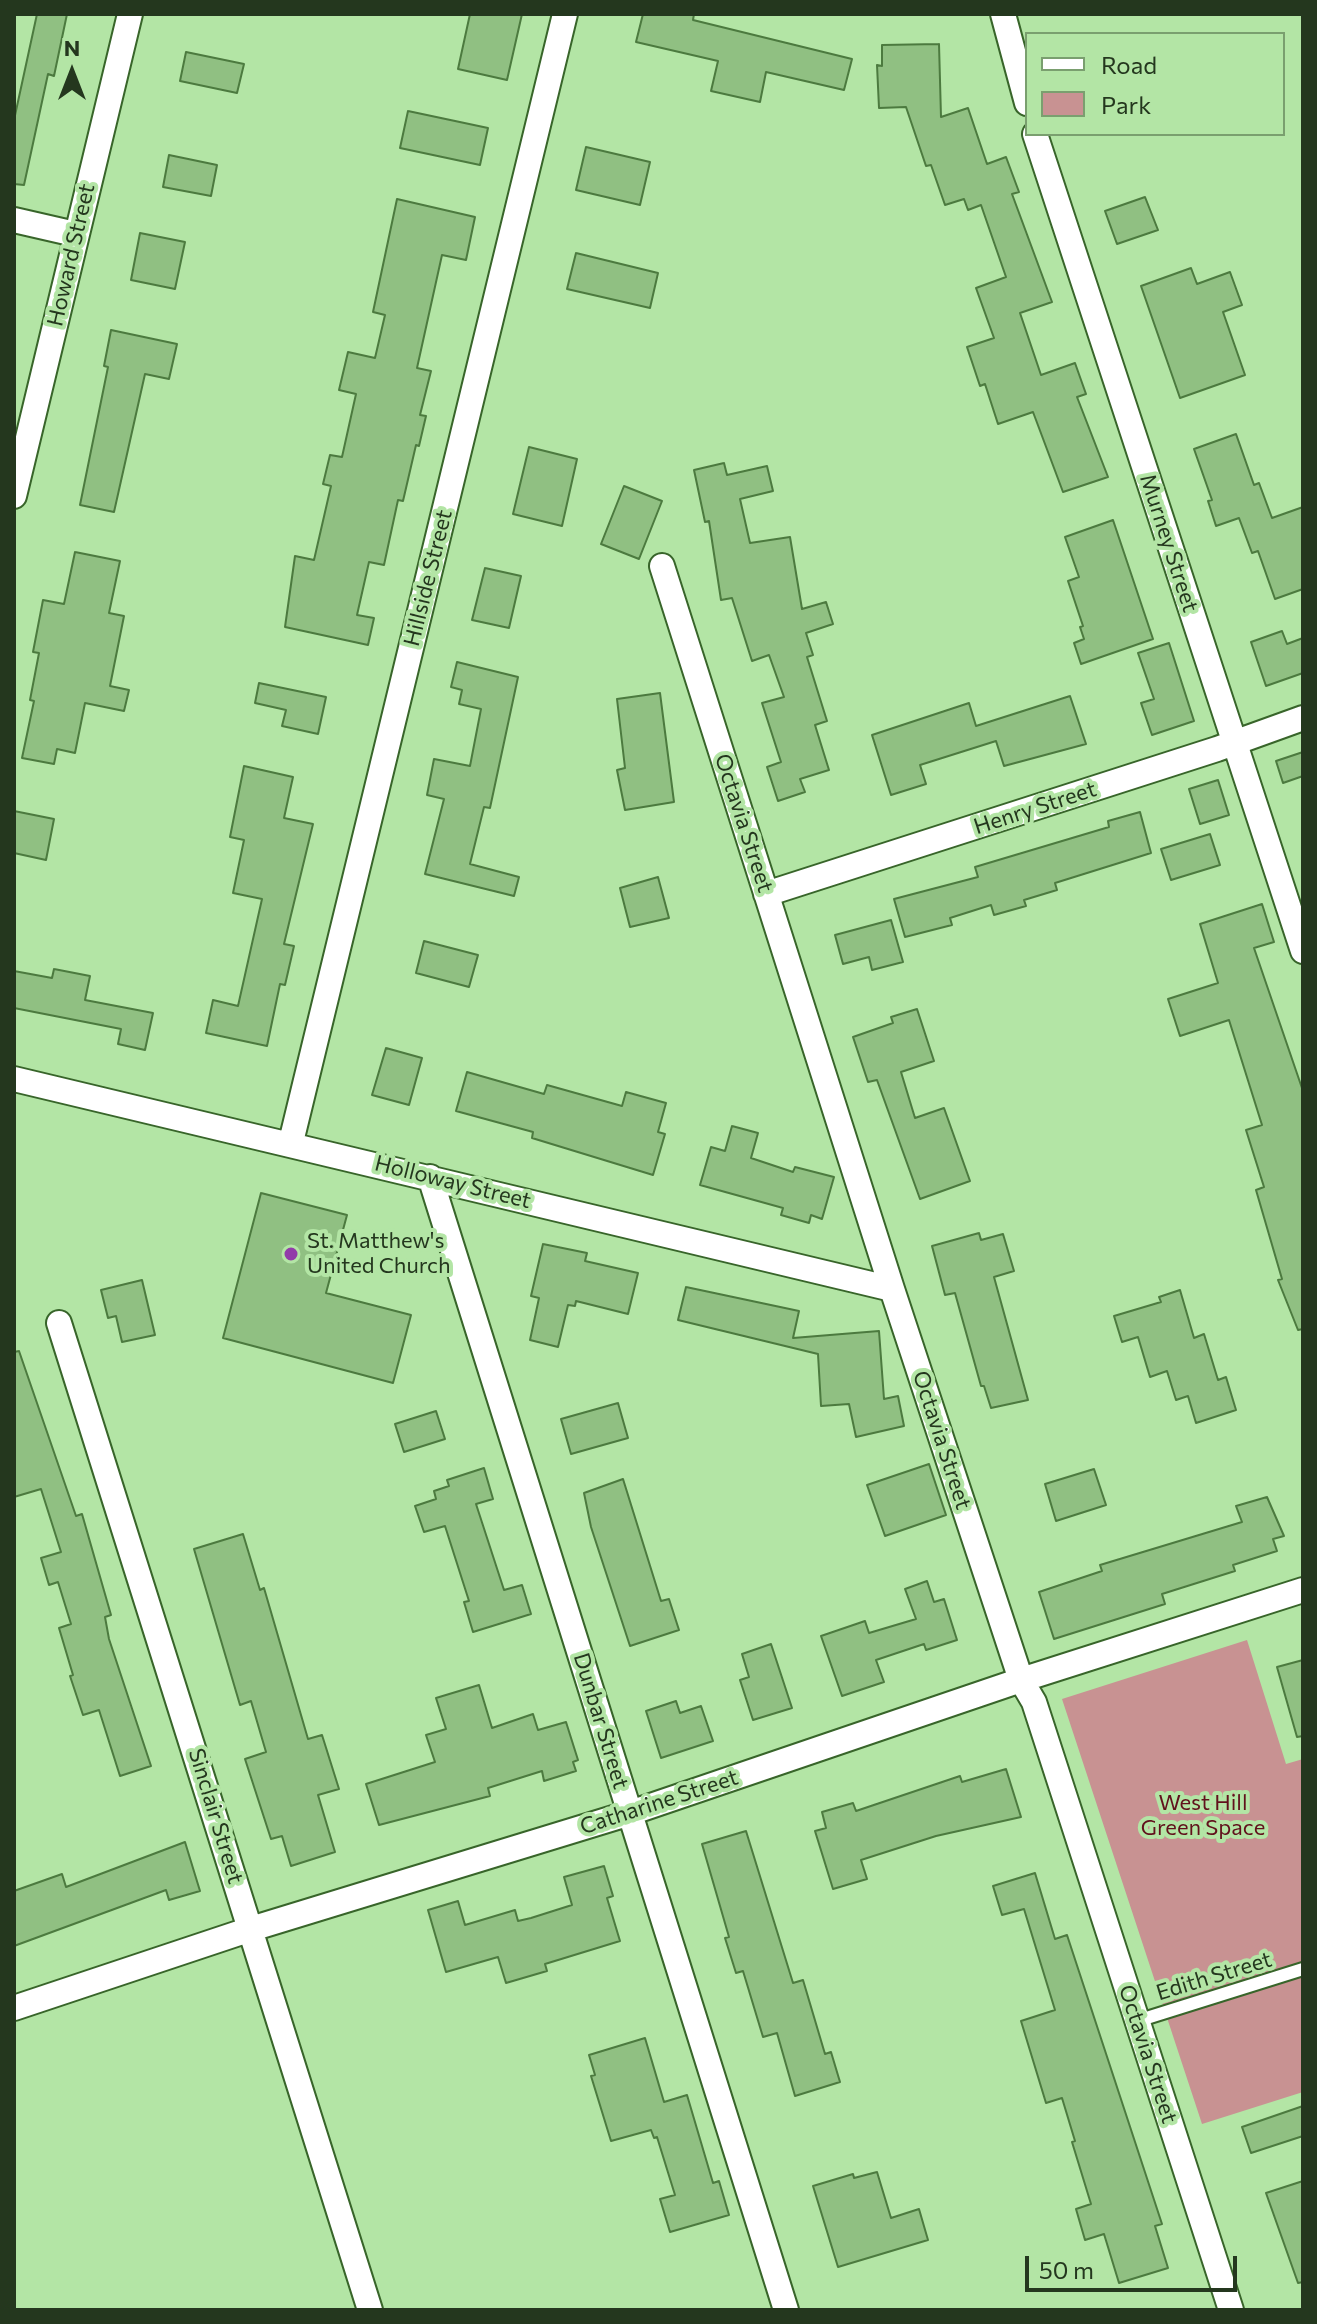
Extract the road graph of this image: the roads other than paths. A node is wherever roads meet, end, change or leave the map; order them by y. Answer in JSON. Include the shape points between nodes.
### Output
{"nodes":[{"id":1,"x":130,"y":14,"type":"edge"},
{"id":2,"x":565,"y":14,"type":"edge"},
{"id":3,"x":1003,"y":14,"type":"edge"},
{"id":4,"x":1025,"y":96,"type":"edge"},
{"id":5,"x":1036,"y":136,"type":"edge"},
{"id":6,"x":14,"y":220,"type":"edge"},
{"id":7,"x":75,"y":234,"type":"junction"},
{"id":8,"x":14,"y":496,"type":"edge"},
{"id":9,"x":662,"y":566,"type":"dead end"},
{"id":10,"x":1303,"y":718,"type":"edge"},
{"id":11,"x":1234,"y":744,"type":"junction"},
{"id":12,"x":766,"y":894,"type":"junction"},
{"id":13,"x":1303,"y":951,"type":"edge"},
{"id":14,"x":14,"y":1079,"type":"edge"},
{"id":15,"x":291,"y":1142,"type":"junction"},
{"id":16,"x":430,"y":1177,"type":"junction"},
{"id":17,"x":892,"y":1289,"type":"junction"},
{"id":18,"x":59,"y":1323,"type":"dead end"},
{"id":19,"x":1303,"y":1590,"type":"edge"},
{"id":20,"x":1021,"y":1680,"type":"junction"},
{"id":21,"x":630,"y":1813,"type":"junction"},
{"id":22,"x":251,"y":1929,"type":"junction"},
{"id":23,"x":1303,"y":1969,"type":"edge"},
{"id":24,"x":14,"y":2008,"type":"edge"},
{"id":25,"x":1137,"y":2021,"type":"junction"},
{"id":26,"x":370,"y":2310,"type":"edge"},
{"id":27,"x":786,"y":2310,"type":"edge"},
{"id":28,"x":1231,"y":2310,"type":"edge"}],
"edges":[{"from":1,"to":7,"type":"street","name":"Howard Street"},
{"from":2,"to":15,"type":"street","name":"Hillside Street"},
{"from":3,"to":4,"type":"street"},
{"from":5,"to":11,"type":"street","name":"Murney Street"},
{"from":6,"to":7,"type":"street"},
{"from":7,"to":8,"type":"street","name":"Howard Street"},
{"from":9,"to":12,"type":"street","name":"Octavia Street"},
{"from":10,"to":11,"type":"street","name":"Henry Street"},
{"from":11,"to":12,"type":"street","name":"Henry Street"},
{"from":11,"to":13,"type":"street","name":"Murney Street"},
{"from":12,"to":17,"type":"street","name":"Octavia Street"},
{"from":14,"to":15,"type":"street","name":"Holloway Street"},
{"from":15,"to":16,"type":"street","name":"Holloway Street"},
{"from":16,"to":17,"type":"street","name":"Holloway Street"},
{"from":16,"to":21,"type":"street","name":"Dunbar Street"},
{"from":17,"to":20,"type":"street","name":"Octavia Street"},
{"from":18,"to":22,"type":"street","name":"Sinclair Street"},
{"from":19,"to":20,"type":"street","name":"Catharine Street"},
{"from":20,"to":21,"type":"street","name":"Catharine Street"},
{"from":20,"to":25,"type":"street","name":"Octavia Street","via":[[1034,1702]]},
{"from":21,"to":22,"type":"street","name":"Catharine Street"},
{"from":21,"to":27,"type":"street","name":"Dunbar Street"},
{"from":22,"to":24,"type":"street","name":"Catharine Street"},
{"from":22,"to":26,"type":"street","name":"Sinclair Street"},
{"from":23,"to":25,"type":"lane","name":"Edith Street"},
{"from":25,"to":28,"type":"street","name":"Octavia Street"}]}
